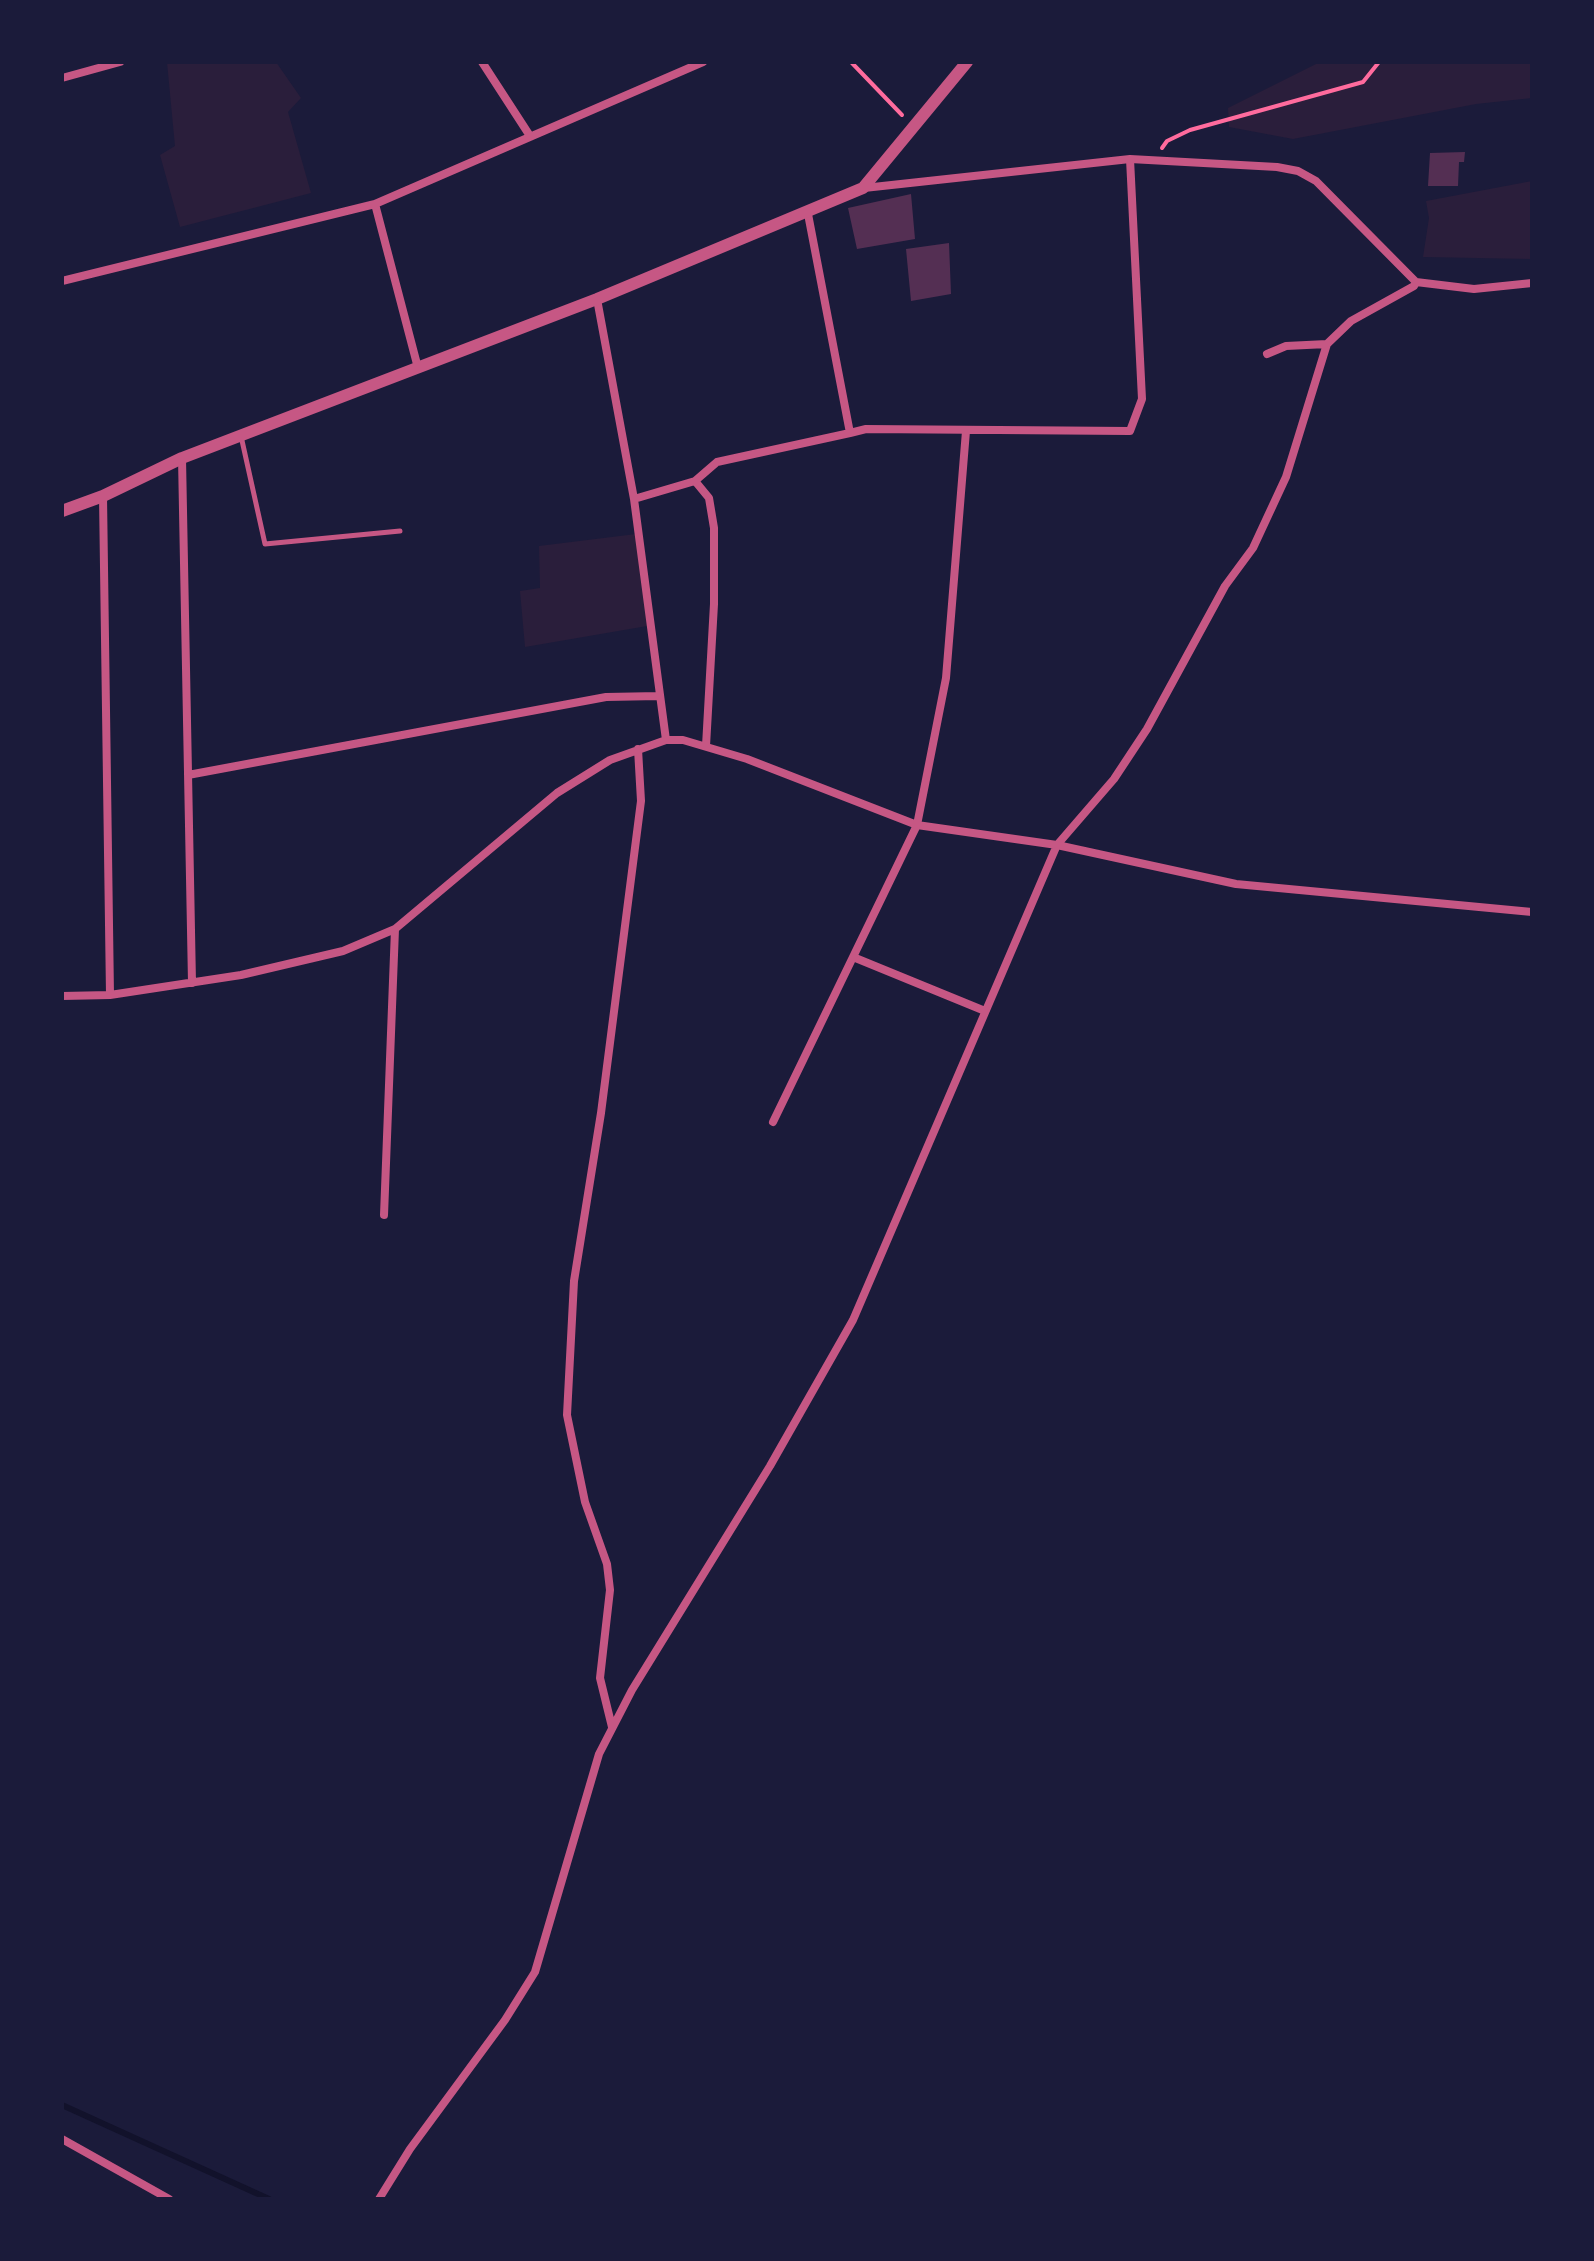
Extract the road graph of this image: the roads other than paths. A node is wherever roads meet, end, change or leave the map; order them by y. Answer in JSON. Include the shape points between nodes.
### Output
{"nodes":[{"id":1,"x":120,"y":62,"type":"edge"},
{"id":2,"x":482,"y":62,"type":"edge"},
{"id":3,"x":703,"y":62,"type":"edge"},
{"id":4,"x":967,"y":62,"type":"edge"},
{"id":5,"x":62,"y":78,"type":"edge"},
{"id":6,"x":530,"y":136,"type":"junction"},
{"id":7,"x":1130,"y":159,"type":"junction"},
{"id":8,"x":863,"y":188,"type":"junction"},
{"id":9,"x":375,"y":204,"type":"junction"},
{"id":10,"x":808,"y":214,"type":"junction"},
{"id":11,"x":62,"y":281,"type":"edge"},
{"id":12,"x":1416,"y":282,"type":"junction"},
{"id":13,"x":1532,"y":283,"type":"edge"},
{"id":14,"x":597,"y":299,"type":"junction"},
{"id":15,"x":1327,"y":344,"type":"junction"},
{"id":16,"x":1267,"y":354,"type":"dead end"},
{"id":17,"x":418,"y":368,"type":"junction"},
{"id":18,"x":966,"y":431,"type":"junction"},
{"id":19,"x":850,"y":433,"type":"junction"},
{"id":20,"x":241,"y":436,"type":"junction"},
{"id":21,"x":182,"y":458,"type":"junction"},
{"id":22,"x":695,"y":481,"type":"junction"},
{"id":23,"x":103,"y":496,"type":"junction"},
{"id":24,"x":634,"y":499,"type":"junction"},
{"id":25,"x":62,"y":511,"type":"edge"},
{"id":26,"x":400,"y":531,"type":"dead end"},
{"id":27,"x":659,"y":696,"type":"junction"},
{"id":28,"x":666,"y":740,"type":"junction"},
{"id":29,"x":706,"y":746,"type":"junction"},
{"id":30,"x":638,"y":749,"type":"junction"},
{"id":31,"x":188,"y":775,"type":"junction"},
{"id":32,"x":917,"y":825,"type":"junction"},
{"id":33,"x":1057,"y":845,"type":"junction"},
{"id":34,"x":1532,"y":912,"type":"edge"},
{"id":35,"x":395,"y":929,"type":"junction"},
{"id":36,"x":853,"y":957,"type":"junction"},
{"id":37,"x":192,"y":983,"type":"junction"},
{"id":38,"x":110,"y":995,"type":"junction"},
{"id":39,"x":62,"y":996,"type":"edge"},
{"id":40,"x":985,"y":1011,"type":"junction"},
{"id":41,"x":773,"y":1122,"type":"dead end"},
{"id":42,"x":384,"y":1215,"type":"dead end"},
{"id":43,"x":612,"y":1728,"type":"junction"},
{"id":44,"x":62,"y":2139,"type":"edge"},
{"id":45,"x":169,"y":2199,"type":"edge"},
{"id":46,"x":379,"y":2199,"type":"edge"}],
"edges":[{"from":1,"to":5,"type":"street"},
{"from":2,"to":6,"type":"street"},
{"from":3,"to":6,"type":"street"},
{"from":4,"to":8,"type":"street"},
{"from":6,"to":9,"type":"street"},
{"from":7,"to":8,"type":"street"},
{"from":7,"to":12,"type":"street","via":[[1298,171],[1334,197]]},
{"from":7,"to":18,"type":"street","via":[[1142,399],[1130,431]]},
{"from":8,"to":10,"type":"street"},
{"from":9,"to":11,"type":"street"},
{"from":9,"to":17,"type":"street"},
{"from":10,"to":14,"type":"street"},
{"from":10,"to":19,"type":"street"},
{"from":12,"to":13,"type":"street","via":[[1474,289]]},
{"from":12,"to":15,"type":"street","via":[[1351,321]]},
{"from":14,"to":17,"type":"street"},
{"from":14,"to":24,"type":"street"},
{"from":15,"to":16,"type":"street","via":[[1286,346]]},
{"from":15,"to":33,"type":"street","via":[[1286,477],[1253,548],[1225,586],[1147,729],[1114,779]]},
{"from":17,"to":20,"type":"street"},
{"from":18,"to":19,"type":"street"},
{"from":18,"to":32,"type":"street","via":[[946,678]]},
{"from":19,"to":22,"type":"street","via":[[717,462]]},
{"from":20,"to":21,"type":"street"},
{"from":20,"to":26,"type":"lane","via":[[265,544]]},
{"from":21,"to":23,"type":"street"},
{"from":21,"to":31,"type":"street"},
{"from":22,"to":24,"type":"street"},
{"from":22,"to":29,"type":"street","via":[[709,498],[714,528]]},
{"from":23,"to":25,"type":"street"},
{"from":23,"to":38,"type":"street"},
{"from":24,"to":27,"type":"street"},
{"from":27,"to":28,"type":"street"},
{"from":27,"to":31,"type":"street","via":[[606,697]]},
{"from":28,"to":29,"type":"street"},
{"from":28,"to":30,"type":"street"},
{"from":29,"to":32,"type":"street"},
{"from":30,"to":35,"type":"street","via":[[557,793]]},
{"from":30,"to":43,"type":"street","via":[[641,801],[574,1281],[567,1415],[585,1502],[607,1564],[610,1590],[600,1678]]},
{"from":31,"to":37,"type":"street"},
{"from":32,"to":33,"type":"street"},
{"from":32,"to":36,"type":"street"},
{"from":33,"to":34,"type":"street","via":[[1236,884]]},
{"from":33,"to":40,"type":"street"},
{"from":35,"to":37,"type":"street","via":[[343,951]]},
{"from":35,"to":42,"type":"street"},
{"from":36,"to":40,"type":"street"},
{"from":36,"to":41,"type":"street"},
{"from":37,"to":38,"type":"street"},
{"from":38,"to":39,"type":"street"},
{"from":40,"to":43,"type":"street","via":[[853,1320]]},
{"from":43,"to":46,"type":"street","via":[[599,1754],[535,1972]]},
{"from":44,"to":45,"type":"street"}]}
